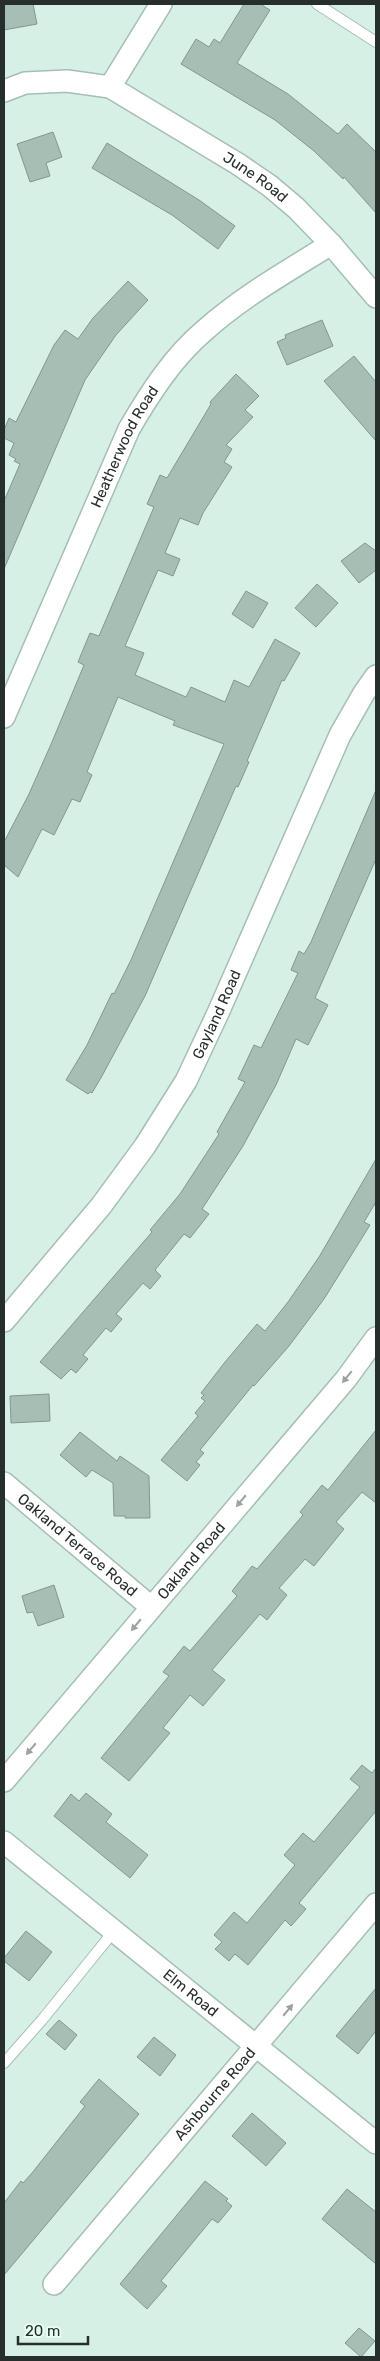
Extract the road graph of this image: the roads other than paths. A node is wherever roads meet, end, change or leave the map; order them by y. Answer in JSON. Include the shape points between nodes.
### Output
{"nodes":[{"id":1,"x":161,"y":4,"type":"edge"},
{"id":2,"x":317,"y":4,"type":"edge"},
{"id":3,"x":330,"y":7,"type":"edge"},
{"id":4,"x":376,"y":42,"type":"edge"},
{"id":5,"x":110,"y":87,"type":"junction"},
{"id":6,"x":4,"y":91,"type":"edge"},
{"id":7,"x":331,"y":244,"type":"junction"},
{"id":8,"x":376,"y":297,"type":"edge"},
{"id":9,"x":376,"y":676,"type":"edge"},
{"id":10,"x":4,"y":717,"type":"edge"},
{"id":11,"x":4,"y":1321,"type":"edge"},
{"id":12,"x":376,"y":1338,"type":"edge"},
{"id":13,"x":4,"y":1483,"type":"edge"},
{"id":14,"x":151,"y":1607,"type":"junction"},
{"id":15,"x":4,"y":1781,"type":"edge"},
{"id":16,"x":4,"y":1842,"type":"edge"},
{"id":17,"x":376,"y":1904,"type":"edge"},
{"id":18,"x":114,"y":1932,"type":"junction"},
{"id":19,"x":256,"y":2047,"type":"junction"},
{"id":20,"x":4,"y":2063,"type":"edge"},
{"id":21,"x":376,"y":2143,"type":"edge"},
{"id":22,"x":54,"y":2284,"type":"dead end"}],
"edges":[{"from":1,"to":5,"type":"street"},
{"from":2,"to":3,"type":"lane"},
{"from":3,"to":4,"type":"lane"},
{"from":5,"to":6,"type":"street","via":[[67,81],[25,83]]},
{"from":5,"to":7,"type":"street","name":"June Road","via":[[270,186]]},
{"from":7,"to":8,"type":"street","name":"June Road"},
{"from":7,"to":10,"type":"street","name":"Heatherwood Road","via":[[245,298],[204,330],[153,388],[129,429]]},
{"from":9,"to":11,"type":"street","name":"Gayland Road","via":[[340,735],[186,1081],[145,1146],[101,1206]]},
{"from":12,"to":14,"type":"street","name":"Oakland Road","one_way":true,"via":[[346,1378]]},
{"from":13,"to":14,"type":"street","name":"Oakland Terrace Road"},
{"from":14,"to":15,"type":"street","name":"Oakland Road","one_way":true},
{"from":16,"to":18,"type":"street","name":"Elm Road"},
{"from":19,"to":17,"type":"street","name":"Ashbourne Road","one_way":true},
{"from":18,"to":19,"type":"street","name":"Elm Road"},
{"from":18,"to":20,"type":"lane"},
{"from":19,"to":21,"type":"street","name":"Elm Road"},
{"from":19,"to":22,"type":"street","name":"Ashbourne Road"}]}
